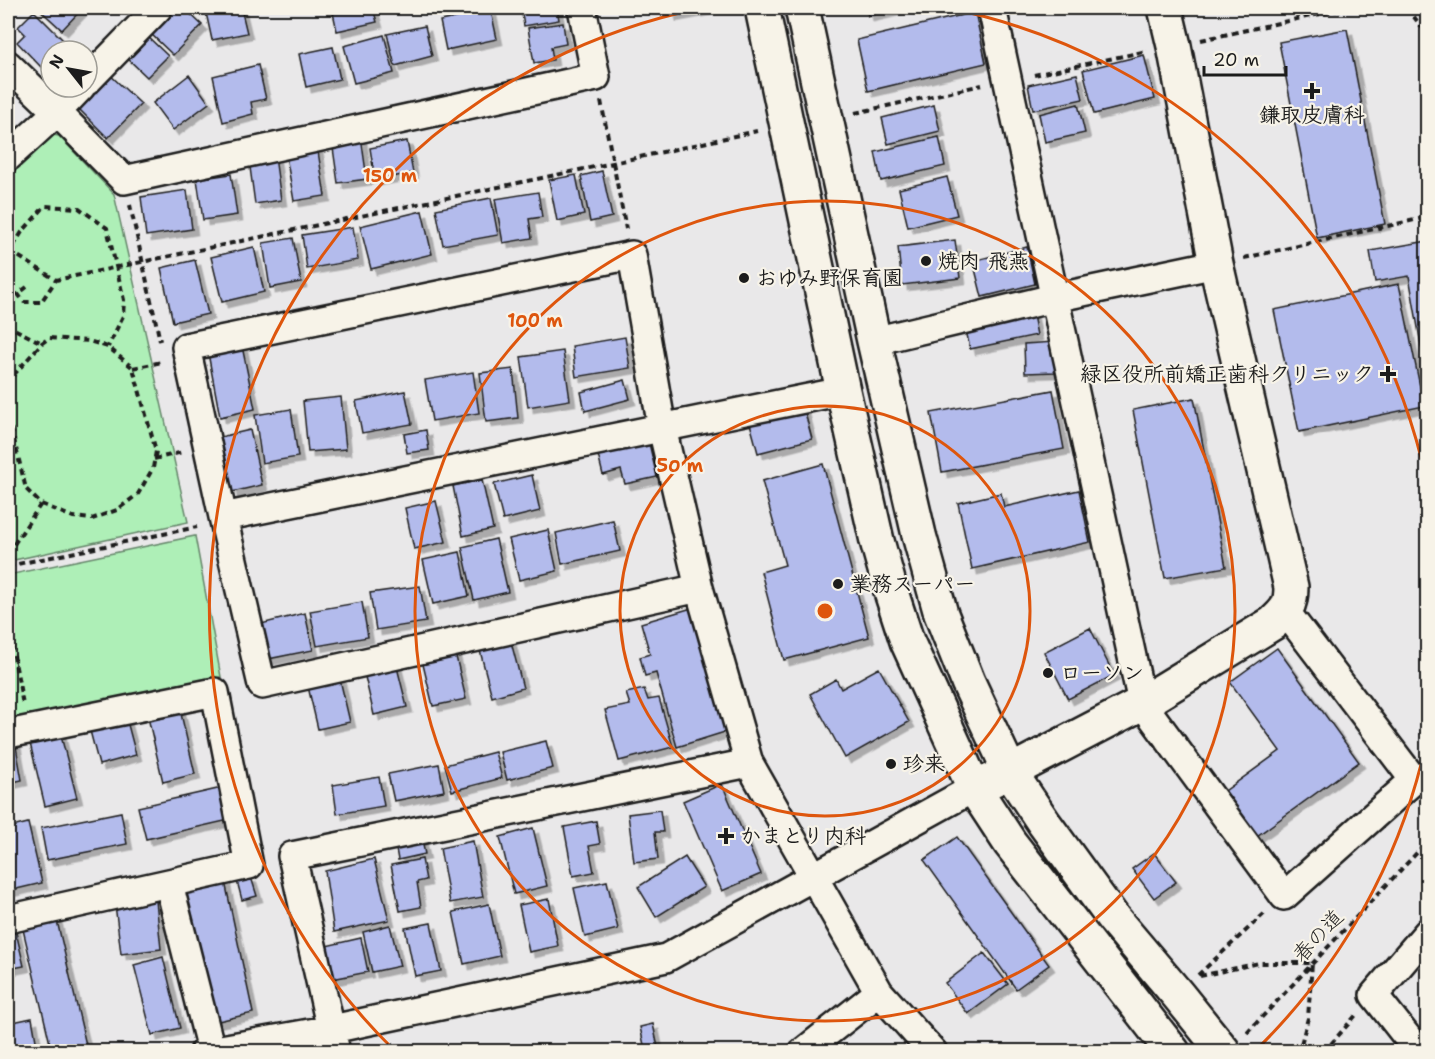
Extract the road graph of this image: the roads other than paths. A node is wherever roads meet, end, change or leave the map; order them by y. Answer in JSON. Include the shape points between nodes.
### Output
{"nodes":[{"id":1,"x":158,"y":8,"type":"edge"},
{"id":2,"x":582,"y":8,"type":"edge"},
{"id":3,"x":762,"y":8,"type":"edge"},
{"id":4,"x":802,"y":8,"type":"edge"},
{"id":5,"x":992,"y":8,"type":"edge"},
{"id":6,"x":1165,"y":8,"type":"edge"},
{"id":7,"x":8,"y":65,"type":"edge"},
{"id":8,"x":99,"y":69,"type":"edge"},
{"id":9,"x":69,"y":99,"type":"edge"},
{"id":10,"x":57,"y":112,"type":"junction"},
{"id":11,"x":8,"y":157,"type":"edge"},
{"id":12,"x":1216,"y":264,"type":"junction"},
{"id":13,"x":1054,"y":298,"type":"junction"},
{"id":14,"x":874,"y":341,"type":"junction"},
{"id":15,"x":843,"y":391,"type":"junction"},
{"id":16,"x":662,"y":428,"type":"junction"},
{"id":17,"x":212,"y":521,"type":"junction"},
{"id":18,"x":699,"y":588,"type":"junction"},
{"id":19,"x":1286,"y":612,"type":"junction"},
{"id":20,"x":1142,"y":703,"type":"junction"},
{"id":21,"x":17,"y":732,"type":"edge"},
{"id":22,"x":749,"y":763,"type":"junction"},
{"id":23,"x":1010,"y":772,"type":"junction"},
{"id":24,"x":974,"y":788,"type":"junction"},
{"id":25,"x":813,"y":876,"type":"junction"},
{"id":26,"x":169,"y":884,"type":"junction"},
{"id":27,"x":8,"y":919,"type":"edge"},
{"id":28,"x":1428,"y":932,"type":"edge"},
{"id":29,"x":879,"y":992,"type":"junction"},
{"id":30,"x":334,"y":1040,"type":"edge"},
{"id":31,"x":1235,"y":1043,"type":"edge"},
{"id":32,"x":207,"y":1051,"type":"edge"},
{"id":33,"x":803,"y":1052,"type":"edge"},
{"id":34,"x":933,"y":1052,"type":"edge"},
{"id":35,"x":1173,"y":1052,"type":"edge"},
{"id":36,"x":1419,"y":1052,"type":"edge"}],
"edges":[{"from":1,"to":8,"type":"street"},
{"from":2,"to":10,"type":"street","via":[[596,77],[124,180]]},
{"from":3,"to":15,"type":"street"},
{"from":4,"to":14,"type":"street"},
{"from":5,"to":13,"type":"street"},
{"from":6,"to":12,"type":"street"},
{"from":7,"to":10,"type":"street"},
{"from":9,"to":10,"type":"street"},
{"from":10,"to":11,"type":"street"},
{"from":12,"to":13,"type":"street"},
{"from":12,"to":19,"type":"street","via":[[1291,587]]},
{"from":13,"to":14,"type":"street"},
{"from":13,"to":20,"type":"street"},
{"from":14,"to":23,"type":"street","via":[[941,614]]},
{"from":15,"to":16,"type":"street"},
{"from":15,"to":24,"type":"street","via":[[877,541],[906,641]]},
{"from":16,"to":17,"type":"street"},
{"from":16,"to":17,"type":"street","via":[[632,255],[186,347]]},
{"from":16,"to":18,"type":"street"},
{"from":17,"to":18,"type":"street","via":[[262,685]]},
{"from":18,"to":22,"type":"street"},
{"from":19,"to":20,"type":"street"},
{"from":19,"to":20,"type":"street","via":[[1414,780],[1284,896]]},
{"from":20,"to":23,"type":"street"},
{"from":21,"to":26,"type":"street","via":[[215,692],[249,865]]},
{"from":22,"to":25,"type":"street"},
{"from":22,"to":30,"type":"street","via":[[292,856]]},
{"from":23,"to":24,"type":"street"},
{"from":23,"to":31,"type":"street","via":[[1113,918],[1178,994]]},
{"from":24,"to":25,"type":"street"},
{"from":24,"to":35,"type":"street","via":[[1010,843]]},
{"from":25,"to":29,"type":"street"},
{"from":25,"to":30,"type":"street","via":[[666,958]]},
{"from":26,"to":27,"type":"street"},
{"from":26,"to":32,"type":"street"},
{"from":28,"to":36,"type":"street","via":[[1374,995]]},
{"from":29,"to":33,"type":"street"},
{"from":29,"to":34,"type":"street"},
{"from":30,"to":32,"type":"street"}]}
